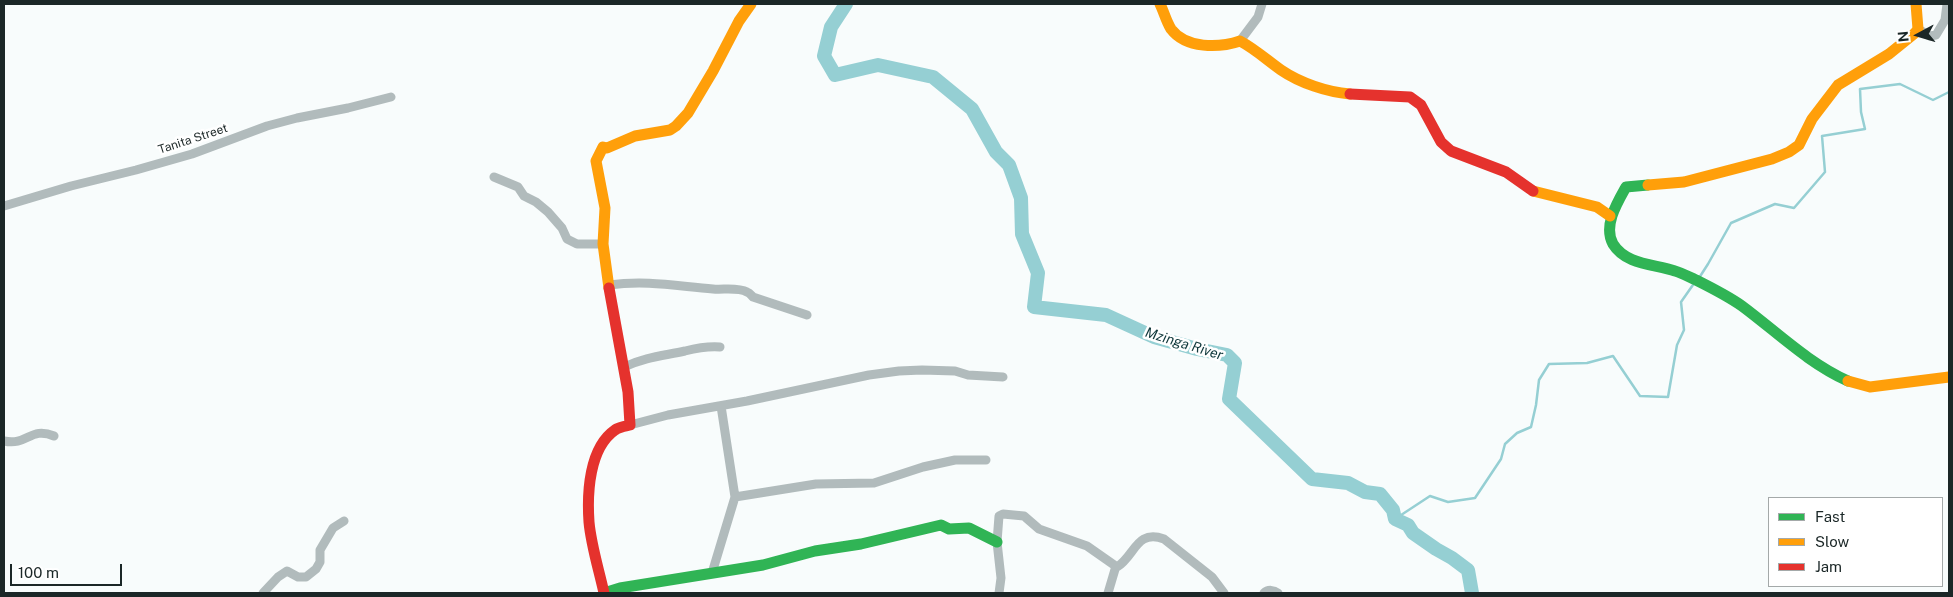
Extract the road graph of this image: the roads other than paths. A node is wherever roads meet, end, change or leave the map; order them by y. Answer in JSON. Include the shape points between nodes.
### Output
{"nodes":[{"id":1,"x":751,"y":4,"type":"edge"},
{"id":2,"x":1160,"y":4,"type":"edge"},
{"id":3,"x":1262,"y":4,"type":"edge"},
{"id":4,"x":1916,"y":4,"type":"edge"},
{"id":5,"x":1947,"y":4,"type":"edge"},
{"id":6,"x":1918,"y":29,"type":"junction"},
{"id":7,"x":1240,"y":41,"type":"junction"},
{"id":8,"x":390,"y":97,"type":"dead end"},
{"id":9,"x":494,"y":177,"type":"dead end"},
{"id":10,"x":4,"y":206,"type":"edge"},
{"id":11,"x":1610,"y":216,"type":"junction"},
{"id":12,"x":603,"y":244,"type":"junction"},
{"id":13,"x":609,"y":285,"type":"junction"},
{"id":14,"x":807,"y":315,"type":"dead end"},
{"id":15,"x":720,"y":347,"type":"dead end"},
{"id":16,"x":624,"y":367,"type":"junction"},
{"id":17,"x":1004,"y":377,"type":"dead end"},
{"id":18,"x":1949,"y":377,"type":"edge"},
{"id":19,"x":721,"y":406,"type":"junction"},
{"id":20,"x":630,"y":425,"type":"junction"},
{"id":21,"x":54,"y":436,"type":"dead end"},
{"id":22,"x":4,"y":441,"type":"edge"},
{"id":23,"x":986,"y":460,"type":"dead end"},
{"id":24,"x":735,"y":497,"type":"junction"},
{"id":25,"x":344,"y":520,"type":"dead end"},
{"id":26,"x":997,"y":542,"type":"junction"},
{"id":27,"x":1116,"y":566,"type":"junction"},
{"id":28,"x":712,"y":572,"type":"junction"},
{"id":29,"x":263,"y":593,"type":"edge"},
{"id":30,"x":604,"y":593,"type":"edge"},
{"id":31,"x":999,"y":593,"type":"edge"},
{"id":32,"x":1108,"y":593,"type":"edge"},
{"id":33,"x":1224,"y":593,"type":"edge"},
{"id":34,"x":1264,"y":593,"type":"edge"},
{"id":35,"x":1278,"y":593,"type":"edge"}],
"edges":[{"from":1,"to":12,"type":"street","via":[[738,21],[692,106],[676,126],[603,147],[597,157],[605,208]]},
{"from":2,"to":7,"type":"street","via":[[1172,30],[1179,36],[1209,48]]},
{"from":3,"to":7,"type":"street","via":[[1258,17]]},
{"from":4,"to":6,"type":"street"},
{"from":5,"to":6,"type":"street","via":[[1944,20],[1936,35],[1930,36]]},
{"from":6,"to":11,"type":"street","via":[[1889,54],[1838,85],[1812,119],[1799,145],[1789,152],[1684,182],[1626,187]]},
{"from":7,"to":11,"type":"street","via":[[1257,50],[1283,72],[1323,90],[1410,96],[1421,105],[1441,142],[1451,151],[1506,172],[1532,191],[1596,207]]},
{"from":8,"to":10,"type":"street","name":"Tanita Street","via":[[267,126],[192,154]]},
{"from":9,"to":12,"type":"street","via":[[518,188],[548,212],[567,239],[577,244]]},
{"from":11,"to":18,"type":"street","via":[[1616,249],[1639,262],[1660,265],[1728,297],[1814,362],[1844,378],[1872,387]]},
{"from":12,"to":13,"type":"street"},
{"from":13,"to":14,"type":"street","via":[[657,282],[739,290]]},
{"from":13,"to":16,"type":"street"},
{"from":15,"to":16,"type":"street","via":[[702,346],[642,359]]},
{"from":16,"to":20,"type":"street"},
{"from":17,"to":19,"type":"street","via":[[899,371]]},
{"from":19,"to":20,"type":"street"},
{"from":19,"to":24,"type":"street"},
{"from":20,"to":30,"type":"street","via":[[616,429],[601,446],[593,466],[589,523]]},
{"from":21,"to":22,"type":"street","via":[[37,432],[21,441]]},
{"from":23,"to":24,"type":"street","via":[[955,460],[874,483],[816,484]]},
{"from":24,"to":28,"type":"street"},
{"from":25,"to":29,"type":"street","via":[[333,528],[320,550],[316,569],[306,578],[287,571]]},
{"from":26,"to":27,"type":"street","via":[[1000,515],[1021,514],[1039,529],[1087,546]]},
{"from":26,"to":28,"type":"street","via":[[969,528],[941,526]]},
{"from":26,"to":31,"type":"street","via":[[1001,578]]},
{"from":27,"to":32,"type":"street"},
{"from":27,"to":33,"type":"street","via":[[1119,567],[1146,537],[1156,536],[1212,577]]},
{"from":28,"to":30,"type":"street"},
{"from":34,"to":35,"type":"street"}]}
